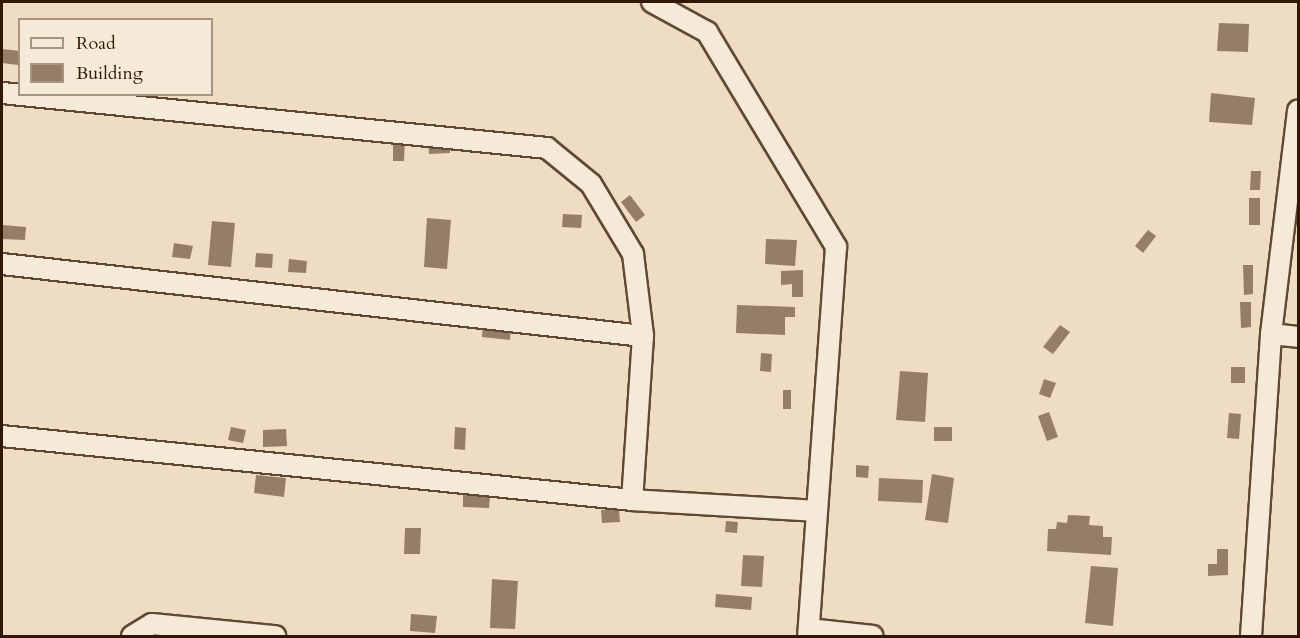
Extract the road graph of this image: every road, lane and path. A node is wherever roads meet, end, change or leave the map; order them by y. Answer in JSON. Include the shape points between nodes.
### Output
{"nodes":[{"id":1,"x":652,"y":2,"type":"edge"},
{"id":2,"x":2,"y":93,"type":"edge"},
{"id":3,"x":18,"y":95,"type":"edge"},
{"id":4,"x":32,"y":96,"type":"edge"},
{"id":5,"x":1299,"y":111,"type":"edge"},
{"id":6,"x":2,"y":264,"type":"edge"},
{"id":7,"x":1271,"y":334,"type":"junction"},
{"id":8,"x":643,"y":336,"type":"junction"},
{"id":9,"x":1299,"y":337,"type":"edge"},
{"id":10,"x":2,"y":436,"type":"edge"},
{"id":11,"x":632,"y":500,"type":"junction"},
{"id":12,"x":817,"y":511,"type":"junction"},
{"id":13,"x":808,"y":633,"type":"edge"},
{"id":14,"x":132,"y":636,"type":"edge"},
{"id":15,"x":275,"y":636,"type":"edge"},
{"id":16,"x":873,"y":636,"type":"edge"},
{"id":17,"x":1251,"y":636,"type":"edge"}],
"edges":[{"from":1,"to":12,"type":"street","via":[[707,32],[836,247]]},
{"from":2,"to":3,"type":"street"},
{"from":4,"to":8,"type":"street","via":[[547,148],[591,184],[633,254]]},
{"from":5,"to":7,"type":"street"},
{"from":6,"to":8,"type":"street"},
{"from":7,"to":9,"type":"street"},
{"from":7,"to":17,"type":"street"},
{"from":8,"to":11,"type":"street"},
{"from":10,"to":11,"type":"street"},
{"from":11,"to":12,"type":"street"},
{"from":12,"to":13,"type":"street"},
{"from":13,"to":16,"type":"street"},
{"from":14,"to":15,"type":"street","via":[[152,624]]}]}
